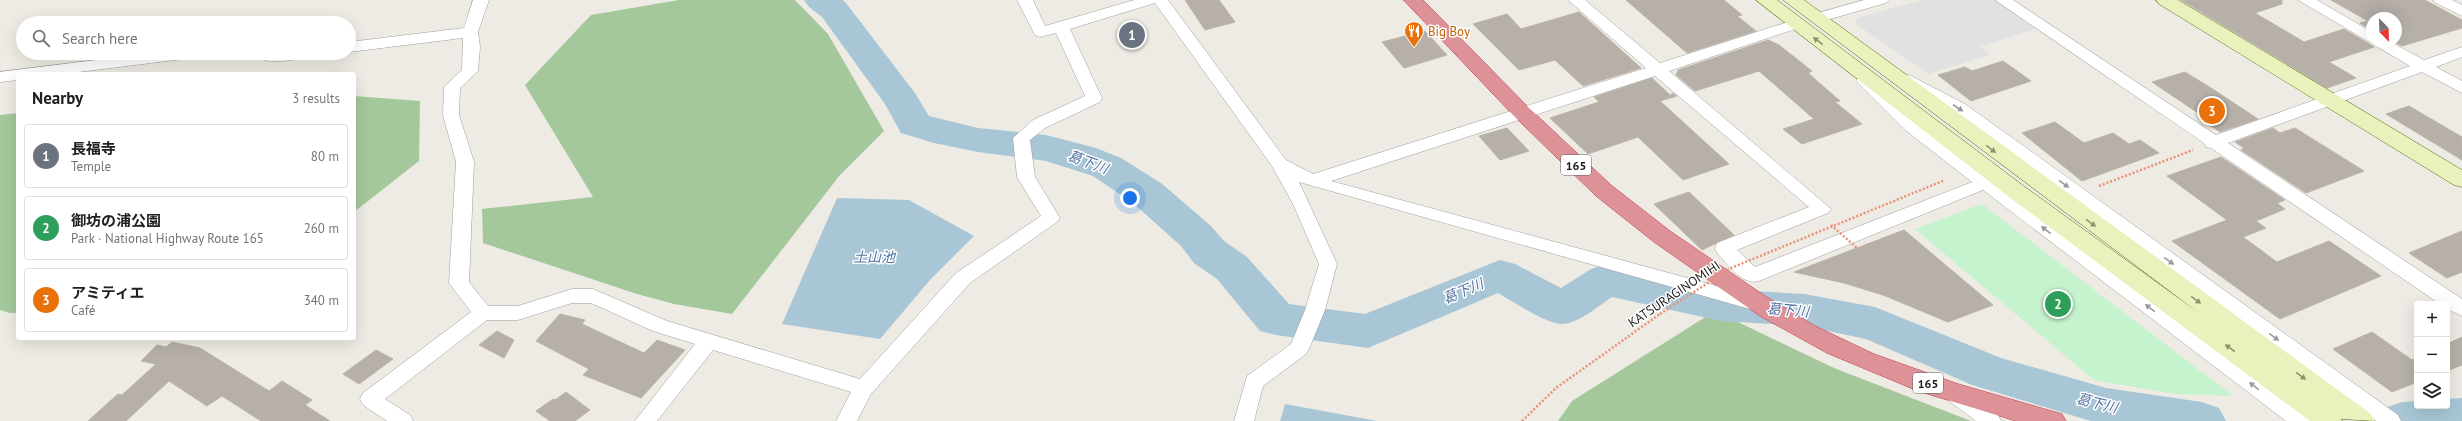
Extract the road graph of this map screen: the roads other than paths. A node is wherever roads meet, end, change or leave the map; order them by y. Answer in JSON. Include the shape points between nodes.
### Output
{"nodes":[{"id":1,"x":481,"y":0,"type":"edge"},
{"id":2,"x":1025,"y":0,"type":"edge"},
{"id":3,"x":1150,"y":0,"type":"edge"},
{"id":4,"x":1160,"y":0,"type":"edge"},
{"id":5,"x":1413,"y":0,"type":"edge"},
{"id":6,"x":1576,"y":0,"type":"edge"},
{"id":7,"x":1765,"y":0,"type":"edge"},
{"id":8,"x":1792,"y":0,"type":"edge"},
{"id":9,"x":1881,"y":0,"type":"edge"},
{"id":10,"x":2003,"y":0,"type":"edge"},
{"id":11,"x":2165,"y":0,"type":"edge"},
{"id":12,"x":2306,"y":0,"type":"edge"},
{"id":13,"x":2441,"y":0,"type":"edge"},
{"id":14,"x":2462,"y":11,"type":"edge"},
{"id":15,"x":1816,"y":18,"type":"junction"},
{"id":16,"x":1796,"y":24,"type":"junction"},
{"id":17,"x":1061,"y":27,"type":"junction"},
{"id":18,"x":470,"y":32,"type":"junction"},
{"id":19,"x":2366,"y":35,"type":"edge"},
{"id":20,"x":356,"y":46,"type":"edge"},
{"id":21,"x":2390,"y":48,"type":"edge"},
{"id":22,"x":2462,"y":52,"type":"edge"},
{"id":23,"x":1863,"y":54,"type":"junction"},
{"id":24,"x":1842,"y":59,"type":"junction"},
{"id":25,"x":135,"y":60,"type":"edge"},
{"id":26,"x":2422,"y":66,"type":"junction"},
{"id":27,"x":1657,"y":69,"type":"junction"},
{"id":28,"x":40,"y":72,"type":"edge"},
{"id":29,"x":16,"y":75,"type":"edge"},
{"id":30,"x":0,"y":77,"type":"edge"},
{"id":31,"x":2462,"y":88,"type":"edge"},
{"id":32,"x":2329,"y":100,"type":"junction"},
{"id":33,"x":1523,"y":114,"type":"junction"},
{"id":34,"x":2212,"y":142,"type":"junction"},
{"id":35,"x":1280,"y":164,"type":"junction"},
{"id":36,"x":2462,"y":180,"type":"edge"},
{"id":37,"x":1311,"y":181,"type":"junction"},
{"id":38,"x":1985,"y":183,"type":"junction"},
{"id":39,"x":2027,"y":187,"type":"junction"},
{"id":40,"x":1760,"y":304,"type":"junction"},
{"id":41,"x":2462,"y":309,"type":"edge"},
{"id":42,"x":483,"y":313,"type":"junction"},
{"id":43,"x":708,"y":342,"type":"junction"},
{"id":44,"x":864,"y":388,"type":"junction"},
{"id":45,"x":1951,"y":392,"type":"junction"},
{"id":46,"x":2362,"y":410,"type":"edge"},
{"id":47,"x":2293,"y":415,"type":"edge"},
{"id":48,"x":402,"y":421,"type":"edge"},
{"id":49,"x":644,"y":421,"type":"edge"},
{"id":50,"x":846,"y":421,"type":"edge"},
{"id":51,"x":1244,"y":421,"type":"edge"},
{"id":52,"x":1991,"y":421,"type":"edge"},
{"id":53,"x":2053,"y":421,"type":"edge"},
{"id":54,"x":2329,"y":421,"type":"edge"},
{"id":55,"x":2391,"y":421,"type":"edge"}],
"edges":[{"from":1,"to":18,"type":"street"},
{"from":2,"to":17,"type":"street","via":[[1040,32]]},
{"from":3,"to":17,"type":"street"},
{"from":4,"to":35,"type":"street"},
{"from":5,"to":33,"type":"highway","number":"165"},
{"from":6,"to":27,"type":"street"},
{"from":7,"to":16,"type":"street"},
{"from":8,"to":15,"type":"street"},
{"from":9,"to":15,"type":"street"},
{"from":10,"to":34,"type":"street"},
{"from":11,"to":32,"type":"street"},
{"from":12,"to":19,"type":"street"},
{"from":13,"to":14,"type":"street"},
{"from":15,"to":23,"type":"street"},
{"from":24,"to":16,"type":"street","one_way":true},
{"from":16,"to":27,"type":"street"},
{"from":17,"to":44,"type":"street","via":[[1094,98],[1038,124],[1022,138],[1026,177],[1052,218],[963,278]]},
{"from":18,"to":20,"type":"street"},
{"from":18,"to":42,"type":"street","via":[[470,71],[452,87],[451,115],[466,162],[459,283]]},
{"from":21,"to":26,"type":"street"},
{"from":22,"to":26,"type":"street"},
{"from":23,"to":39,"type":"street","one_way":true},
{"from":23,"to":46,"type":"street","one_way":true,"via":[[1958,108],[2078,195]]},
{"from":24,"to":38,"type":"street","via":[[1910,125]]},
{"from":24,"to":39,"type":"street"},
{"from":25,"to":28,"type":"street"},
{"from":26,"to":31,"type":"street"},
{"from":26,"to":32,"type":"street"},
{"from":27,"to":33,"type":"street"},
{"from":27,"to":38,"type":"street","via":[[1822,209],[1724,248],[1752,276]]},
{"from":29,"to":30,"type":"street"},
{"from":32,"to":34,"type":"street"},
{"from":32,"to":36,"type":"street"},
{"from":33,"to":37,"type":"street"},
{"from":33,"to":40,"type":"highway","number":"165","via":[[1621,205],[1657,234]]},
{"from":34,"to":41,"type":"street"},
{"from":35,"to":37,"type":"street"},
{"from":35,"to":51,"type":"street","via":[[1302,204],[1328,264],[1315,310],[1299,349],[1254,382]]},
{"from":37,"to":40,"type":"street"},
{"from":47,"to":38,"type":"street","one_way":true},
{"from":39,"to":46,"type":"street","one_way":true},
{"from":54,"to":39,"type":"street","one_way":true},
{"from":40,"to":45,"type":"highway","number":"165","via":[[1807,332]]},
{"from":42,"to":43,"type":"street","via":[[518,314],[572,296],[593,296],[660,326]]},
{"from":42,"to":48,"type":"street","via":[[370,399]]},
{"from":43,"to":44,"type":"street"},
{"from":43,"to":49,"type":"street"},
{"from":44,"to":50,"type":"street"},
{"from":45,"to":52,"type":"street"},
{"from":45,"to":53,"type":"highway","number":"165"},
{"from":46,"to":55,"type":"street"}]}
